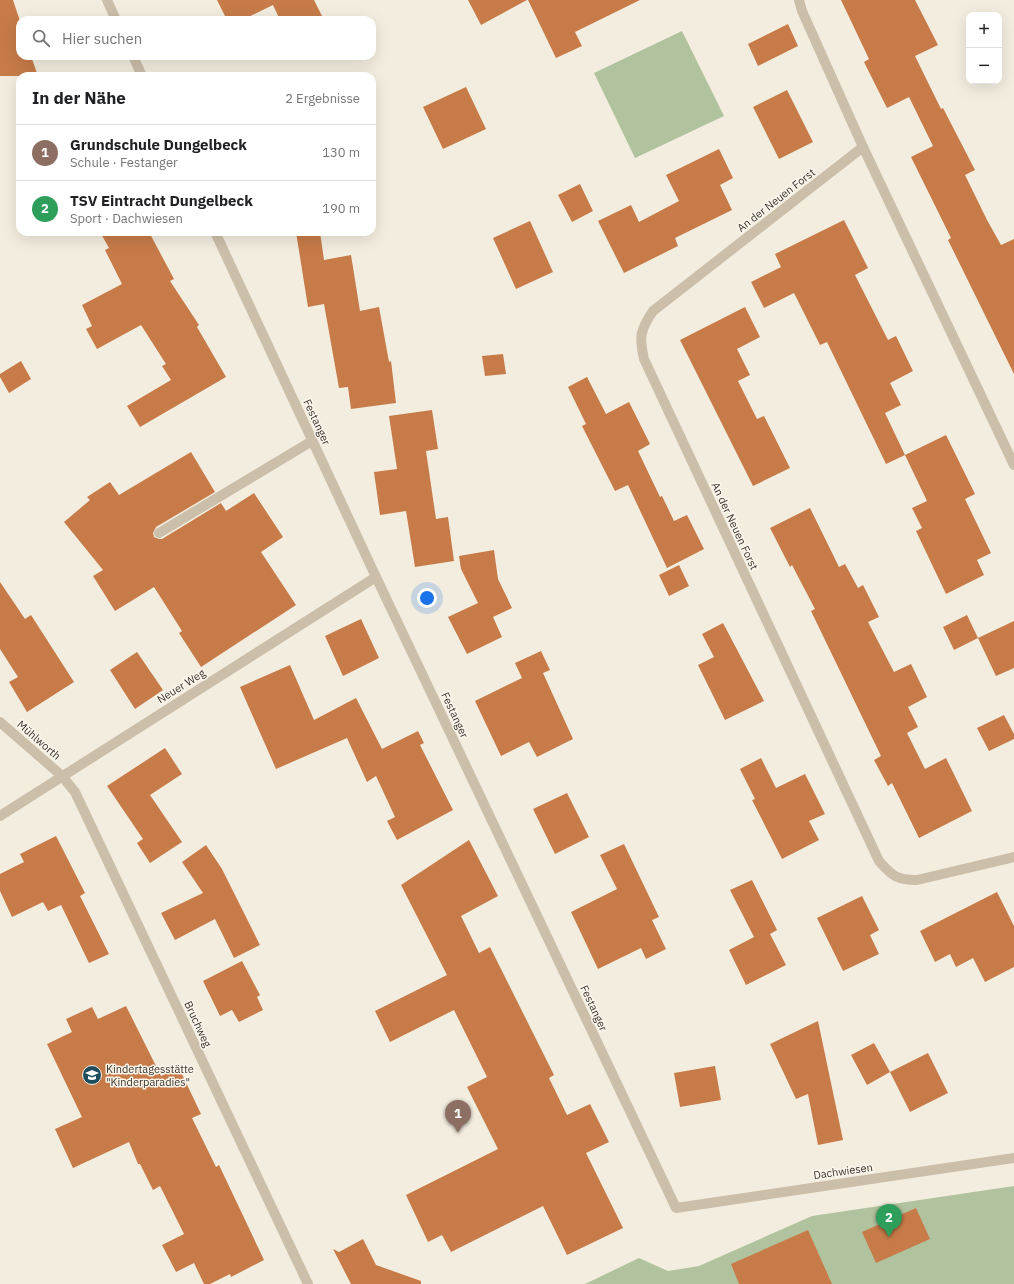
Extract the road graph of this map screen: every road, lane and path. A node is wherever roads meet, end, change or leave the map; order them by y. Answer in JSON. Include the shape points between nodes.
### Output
{"nodes":[{"id":1,"x":107,"y":0,"type":"edge"},
{"id":2,"x":800,"y":0,"type":"edge"},
{"id":3,"x":114,"y":16,"type":"edge"},
{"id":4,"x":135,"y":60,"type":"edge"},
{"id":5,"x":140,"y":72,"type":"edge"},
{"id":6,"x":863,"y":147,"type":"junction"},
{"id":7,"x":217,"y":236,"type":"edge"},
{"id":8,"x":312,"y":441,"type":"junction"},
{"id":9,"x":1014,"y":465,"type":"edge"},
{"id":10,"x":159,"y":533,"type":"dead end"},
{"id":11,"x":376,"y":577,"type":"junction"},
{"id":12,"x":0,"y":722,"type":"edge"},
{"id":13,"x":62,"y":776,"type":"junction"},
{"id":14,"x":0,"y":816,"type":"edge"},
{"id":15,"x":1014,"y":857,"type":"edge"},
{"id":16,"x":1014,"y":1158,"type":"edge"},
{"id":17,"x":676,"y":1208,"type":"joint"},
{"id":18,"x":308,"y":1284,"type":"edge"}],
"edges":[{"from":1,"to":3,"type":"street"},
{"from":2,"to":6,"type":"street","via":[[802,11]]},
{"from":4,"to":5,"type":"street"},
{"from":6,"to":9,"type":"street"},
{"from":6,"to":15,"type":"street","name":"An der Neuen Forst","via":[[653,311],[643,325],[640,342],[647,366],[879,861],[890,874],[903,880],[918,880]]},
{"from":7,"to":8,"type":"street","name":"Festanger"},
{"from":8,"to":10,"type":"street"},
{"from":8,"to":11,"type":"street","name":"Festanger"},
{"from":11,"to":13,"type":"street","name":"Neuer Weg"},
{"from":11,"to":17,"type":"street","name":"Festanger"},
{"from":12,"to":13,"type":"street","name":"Mühlworth"},
{"from":13,"to":14,"type":"street","name":"Neuer Weg"},
{"from":13,"to":18,"type":"street","name":"Bruchweg","via":[[75,792]]},
{"from":16,"to":17,"type":"street","name":"Dachwiesen"}]}
